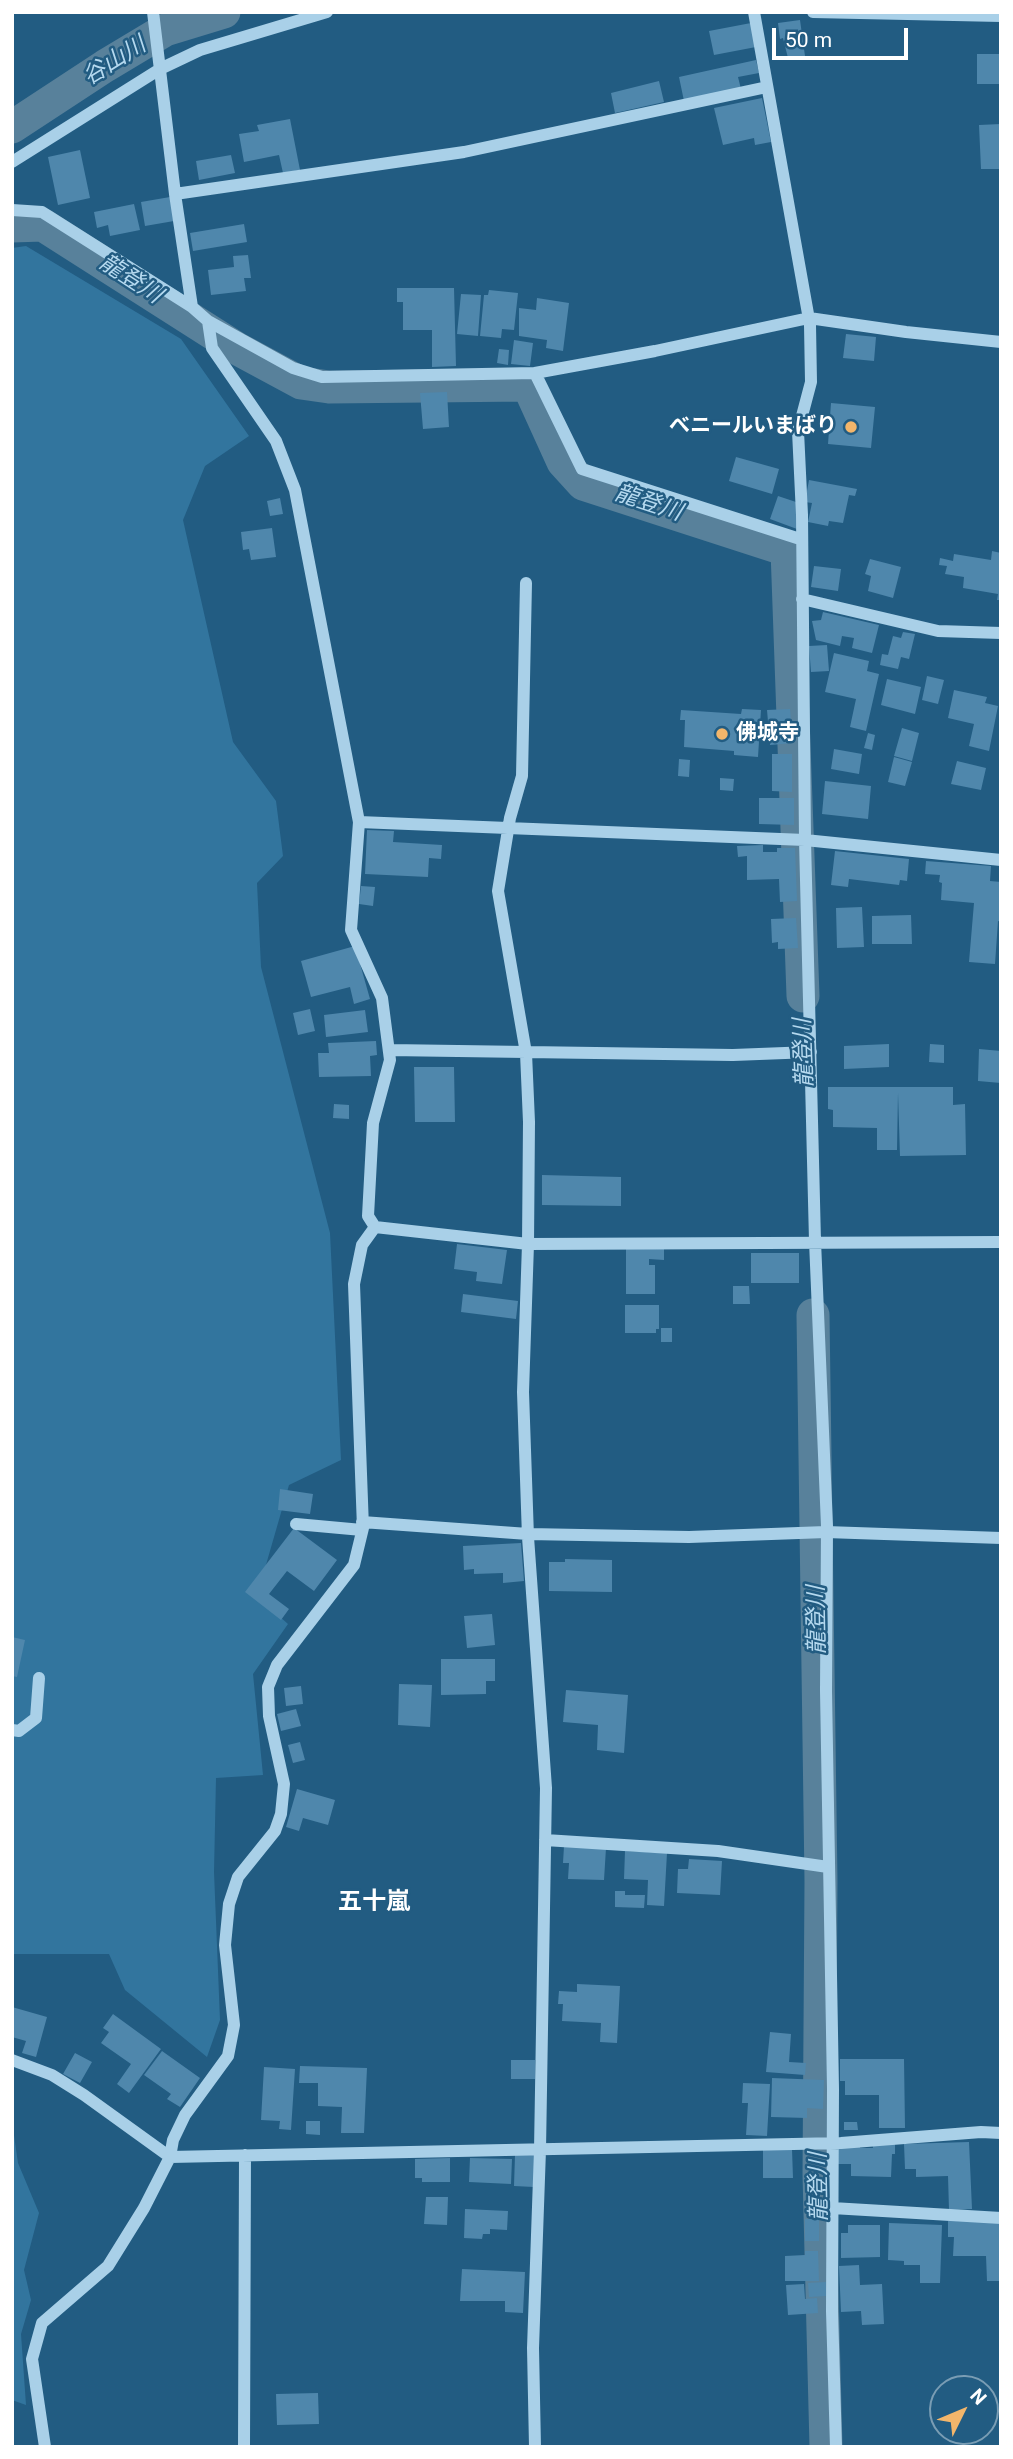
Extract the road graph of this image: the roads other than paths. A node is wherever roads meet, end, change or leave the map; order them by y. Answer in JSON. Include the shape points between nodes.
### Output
{"nodes":[{"id":1,"x":327,"y":12,"type":"edge"},
{"id":2,"x":754,"y":12,"type":"edge"},
{"id":3,"x":813,"y":12,"type":"edge"},
{"id":4,"x":1001,"y":16,"type":"edge"},
{"id":5,"x":154,"y":18,"type":"edge"},
{"id":6,"x":160,"y":69,"type":"junction"},
{"id":7,"x":767,"y":87,"type":"junction"},
{"id":8,"x":12,"y":162,"type":"edge"},
{"id":9,"x":175,"y":194,"type":"junction"},
{"id":10,"x":12,"y":210,"type":"edge"},
{"id":11,"x":192,"y":307,"type":"junction"},
{"id":12,"x":809,"y":318,"type":"junction"},
{"id":13,"x":208,"y":321,"type":"junction"},
{"id":14,"x":1001,"y":342,"type":"edge"},
{"id":15,"x":536,"y":373,"type":"junction"},
{"id":16,"x":800,"y":539,"type":"junction"},
{"id":17,"x":526,"y":583,"type":"dead end"},
{"id":18,"x":802,"y":599,"type":"junction"},
{"id":19,"x":1001,"y":633,"type":"edge"},
{"id":20,"x":359,"y":822,"type":"junction"},
{"id":21,"x":510,"y":828,"type":"junction"},
{"id":22,"x":805,"y":840,"type":"junction"},
{"id":23,"x":1001,"y":860,"type":"edge"},
{"id":24,"x":388,"y":1050,"type":"junction"},
{"id":25,"x":810,"y":1052,"type":"junction"},
{"id":26,"x":526,"y":1053,"type":"junction"},
{"id":27,"x":375,"y":1227,"type":"junction"},
{"id":28,"x":816,"y":1241,"type":"junction"},
{"id":29,"x":1001,"y":1242,"type":"edge"},
{"id":30,"x":528,"y":1244,"type":"junction"},
{"id":31,"x":296,"y":1524,"type":"dead end"},
{"id":32,"x":362,"y":1526,"type":"junction"},
{"id":33,"x":826,"y":1532,"type":"junction"},
{"id":34,"x":528,"y":1534,"type":"junction"},
{"id":35,"x":1001,"y":1538,"type":"edge"},
{"id":36,"x":39,"y":1678,"type":"dead end"},
{"id":37,"x":12,"y":1730,"type":"edge"},
{"id":38,"x":545,"y":1839,"type":"junction"},
{"id":39,"x":828,"y":1867,"type":"junction"},
{"id":40,"x":12,"y":2060,"type":"edge"},
{"id":41,"x":1001,"y":2133,"type":"edge"},
{"id":42,"x":831,"y":2143,"type":"junction"},
{"id":43,"x":540,"y":2150,"type":"junction"},
{"id":44,"x":245,"y":2155,"type":"junction"},
{"id":45,"x":170,"y":2157,"type":"junction"},
{"id":46,"x":832,"y":2208,"type":"junction"},
{"id":47,"x":1001,"y":2218,"type":"edge"},
{"id":48,"x":45,"y":2447,"type":"edge"},
{"id":49,"x":244,"y":2447,"type":"edge"},
{"id":50,"x":535,"y":2447,"type":"edge"},
{"id":51,"x":836,"y":2447,"type":"edge"}],
"edges":[{"from":1,"to":6,"type":"street","via":[[200,50]]},
{"from":2,"to":7,"type":"street"},
{"from":3,"to":4,"type":"street"},
{"from":5,"to":6,"type":"street"},
{"from":6,"to":8,"type":"street"},
{"from":6,"to":9,"type":"street"},
{"from":7,"to":9,"type":"street","via":[[464,152]]},
{"from":7,"to":12,"type":"street"},
{"from":9,"to":11,"type":"street"},
{"from":10,"to":11,"type":"street","via":[[42,212]]},
{"from":11,"to":13,"type":"street"},
{"from":12,"to":14,"type":"street"},
{"from":12,"to":15,"type":"street"},
{"from":12,"to":16,"type":"street","via":[[811,382],[798,431]]},
{"from":13,"to":15,"type":"street","via":[[293,368],[321,377]]},
{"from":13,"to":20,"type":"street","via":[[212,348],[276,441],[295,490]]},
{"from":15,"to":16,"type":"street","via":[[582,469]]},
{"from":16,"to":18,"type":"street"},
{"from":17,"to":21,"type":"street","via":[[522,776]]},
{"from":18,"to":19,"type":"street","via":[[938,631]]},
{"from":18,"to":22,"type":"street"},
{"from":20,"to":21,"type":"street"},
{"from":20,"to":24,"type":"street","via":[[351,930],[382,998]]},
{"from":21,"to":22,"type":"street"},
{"from":21,"to":26,"type":"street","via":[[498,891]]},
{"from":22,"to":23,"type":"street"},
{"from":22,"to":25,"type":"street"},
{"from":24,"to":26,"type":"street"},
{"from":24,"to":27,"type":"street","via":[[390,1060],[373,1123],[368,1216]]},
{"from":25,"to":26,"type":"street"},
{"from":25,"to":28,"type":"street"},
{"from":26,"to":30,"type":"street"},
{"from":27,"to":30,"type":"street"},
{"from":27,"to":32,"type":"street","via":[[362,1245],[354,1284]]},
{"from":28,"to":29,"type":"street"},
{"from":28,"to":30,"type":"street"},
{"from":28,"to":33,"type":"street"},
{"from":30,"to":34,"type":"street","via":[[523,1392]]},
{"from":31,"to":32,"type":"street"},
{"from":32,"to":34,"type":"street"},
{"from":32,"to":45,"type":"street","via":[[354,1565],[277,1665],[268,1687],[269,1716],[285,1784],[281,1814],[275,1831],[238,1877],[229,1904],[225,1945],[234,2025],[228,2056],[185,2115]]},
{"from":33,"to":34,"type":"street","via":[[689,1537]]},
{"from":33,"to":35,"type":"street"},
{"from":33,"to":39,"type":"street"},
{"from":34,"to":38,"type":"street","via":[[546,1787]]},
{"from":36,"to":37,"type":"street","via":[[36,1718],[19,1731]]},
{"from":38,"to":39,"type":"street","via":[[718,1851]]},
{"from":38,"to":43,"type":"street"},
{"from":39,"to":42,"type":"street"},
{"from":40,"to":45,"type":"street","via":[[52,2075]]},
{"from":41,"to":42,"type":"street"},
{"from":42,"to":43,"type":"street"},
{"from":42,"to":46,"type":"street"},
{"from":43,"to":44,"type":"street"},
{"from":43,"to":50,"type":"street","via":[[533,2348]]},
{"from":44,"to":45,"type":"street"},
{"from":44,"to":49,"type":"street"},
{"from":45,"to":48,"type":"street","via":[[108,2266],[42,2323],[32,2359]]},
{"from":46,"to":47,"type":"street"},
{"from":46,"to":51,"type":"street"}]}
